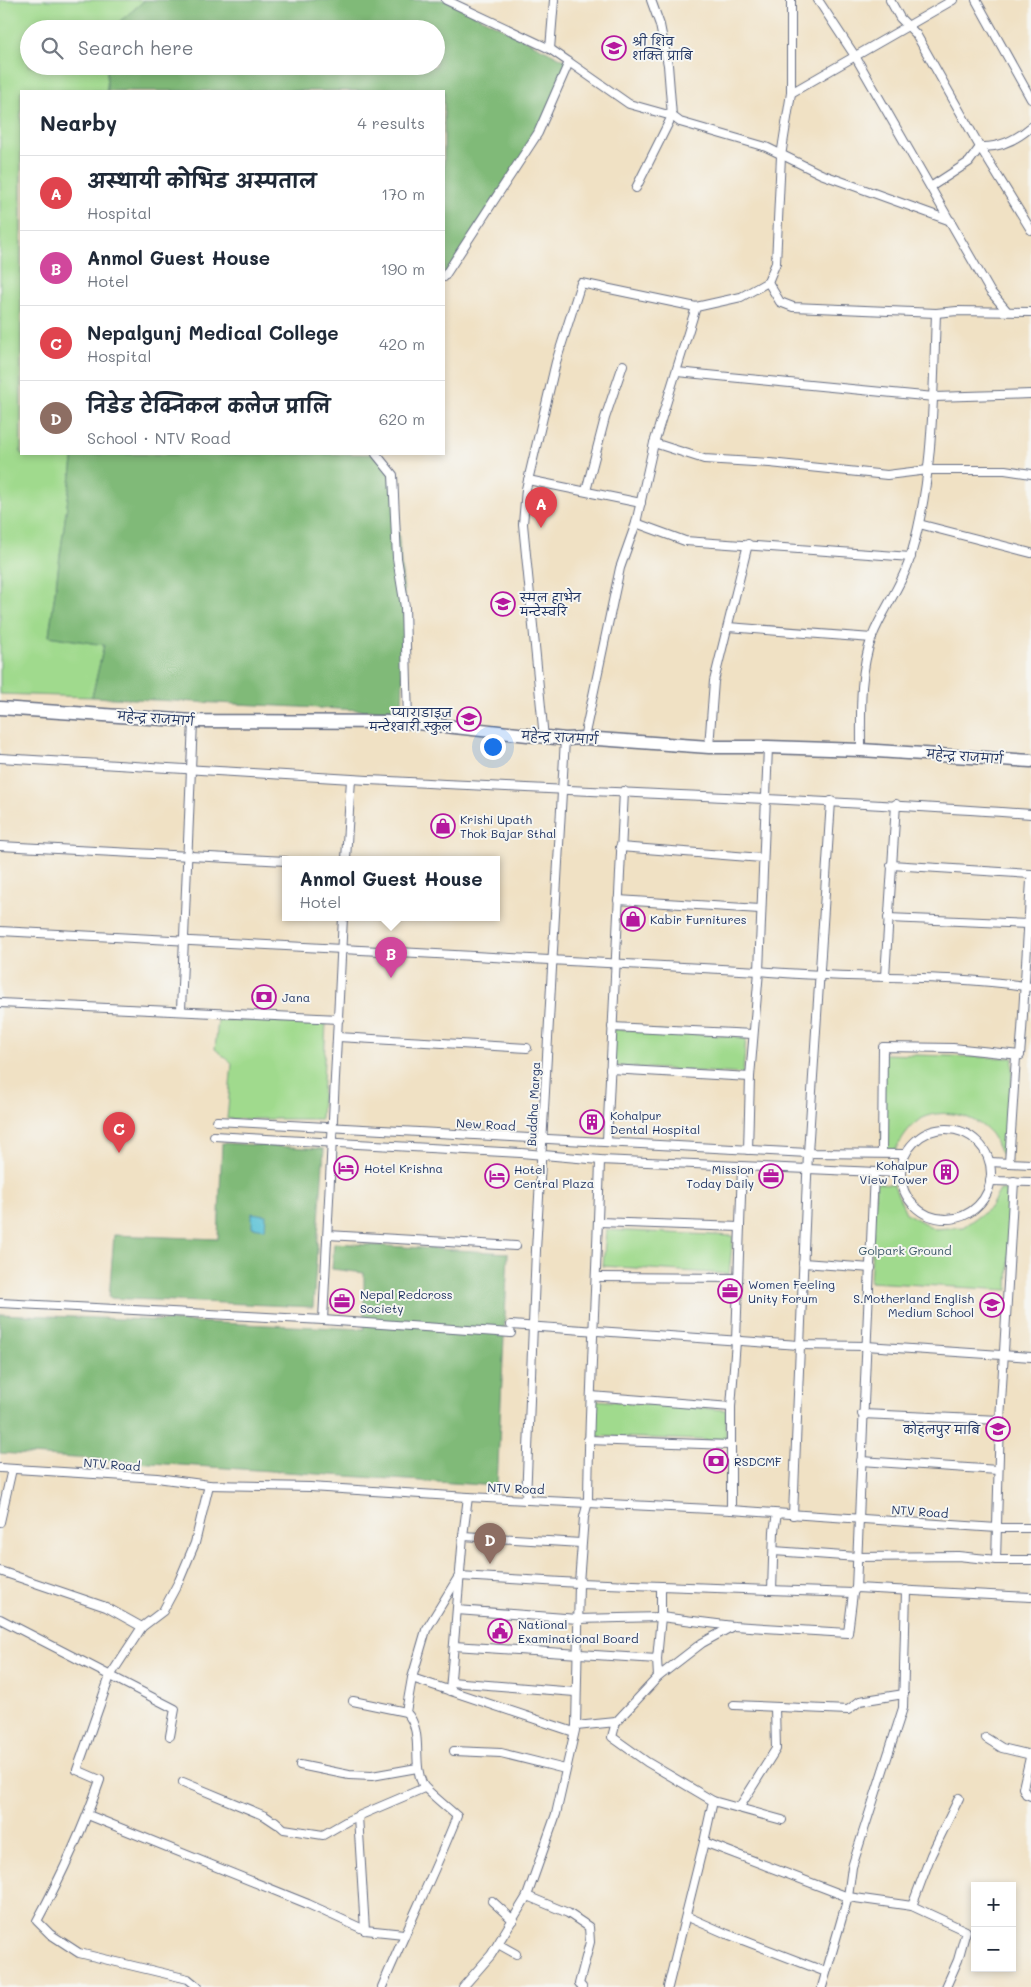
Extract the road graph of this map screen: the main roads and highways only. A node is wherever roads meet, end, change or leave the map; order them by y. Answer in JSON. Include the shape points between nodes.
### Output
{"nodes":[{"id":1,"x":0,"y":708,"type":"edge"},
{"id":2,"x":1031,"y":760,"type":"edge"}],
"edges":[{"from":1,"to":2,"type":"highway","name":"महेन्द्र राजमार्ग","via":[[193,721],[408,722],[544,738]]}]}
